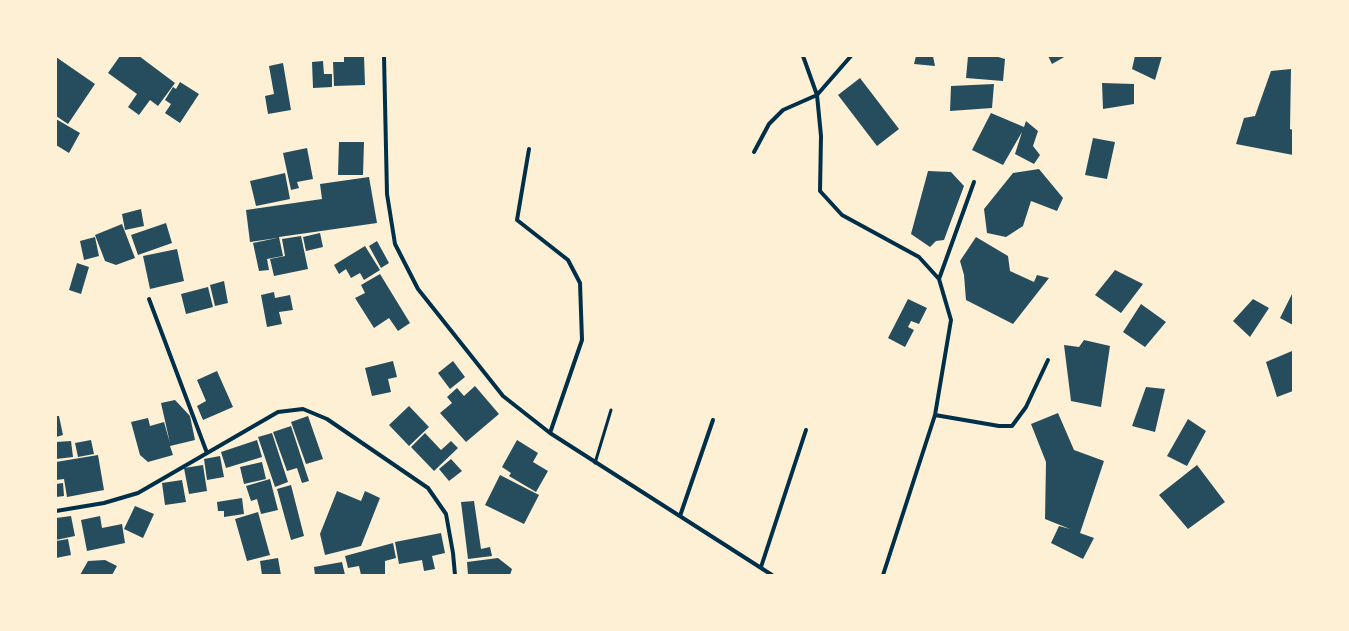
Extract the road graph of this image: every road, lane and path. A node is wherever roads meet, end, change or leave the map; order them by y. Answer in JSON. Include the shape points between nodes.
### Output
{"nodes":[{"id":1,"x":384,"y":56,"type":"edge"},
{"id":2,"x":803,"y":56,"type":"edge"},
{"id":3,"x":851,"y":56,"type":"edge"},
{"id":4,"x":817,"y":95,"type":"junction"},
{"id":5,"x":529,"y":149,"type":"dead end"},
{"id":6,"x":754,"y":152,"type":"dead end"},
{"id":7,"x":974,"y":182,"type":"dead end"},
{"id":8,"x":939,"y":279,"type":"junction"},
{"id":9,"x":149,"y":299,"type":"dead end"},
{"id":10,"x":1048,"y":360,"type":"dead end"},
{"id":11,"x":611,"y":410,"type":"dead end"},
{"id":12,"x":935,"y":414,"type":"junction"},
{"id":13,"x":713,"y":420,"type":"dead end"},
{"id":14,"x":806,"y":430,"type":"dead end"},
{"id":15,"x":550,"y":433,"type":"junction"},
{"id":16,"x":207,"y":453,"type":"junction"},
{"id":17,"x":595,"y":462,"type":"junction"},
{"id":18,"x":56,"y":511,"type":"edge"},
{"id":19,"x":680,"y":516,"type":"junction"},
{"id":20,"x":761,"y":567,"type":"junction"},
{"id":21,"x":455,"y":575,"type":"edge"},
{"id":22,"x":772,"y":575,"type":"edge"},
{"id":23,"x":883,"y":575,"type":"edge"}],
"edges":[{"from":1,"to":15,"type":"street","via":[[387,194],[395,244],[418,289],[503,396]]},
{"from":2,"to":4,"type":"street"},
{"from":3,"to":4,"type":"street"},
{"from":4,"to":6,"type":"street","via":[[783,110],[769,124]]},
{"from":4,"to":8,"type":"street","via":[[821,136],[820,191],[842,215],[919,256]]},
{"from":5,"to":15,"type":"street","via":[[517,220],[568,260],[580,283],[582,340]]},
{"from":7,"to":8,"type":"street"},
{"from":8,"to":12,"type":"street","via":[[951,320]]},
{"from":9,"to":16,"type":"street"},
{"from":10,"to":12,"type":"street","via":[[1026,407],[1012,426],[999,426]]},
{"from":11,"to":17,"type":"lane"},
{"from":12,"to":23,"type":"street"},
{"from":13,"to":19,"type":"street"},
{"from":14,"to":20,"type":"street"},
{"from":15,"to":17,"type":"street"},
{"from":16,"to":18,"type":"street","via":[[138,493],[104,503]]},
{"from":16,"to":21,"type":"street","via":[[278,412],[303,409],[327,419],[428,488],[446,514]]},
{"from":17,"to":19,"type":"street"},
{"from":19,"to":20,"type":"street"},
{"from":20,"to":22,"type":"street"}]}
